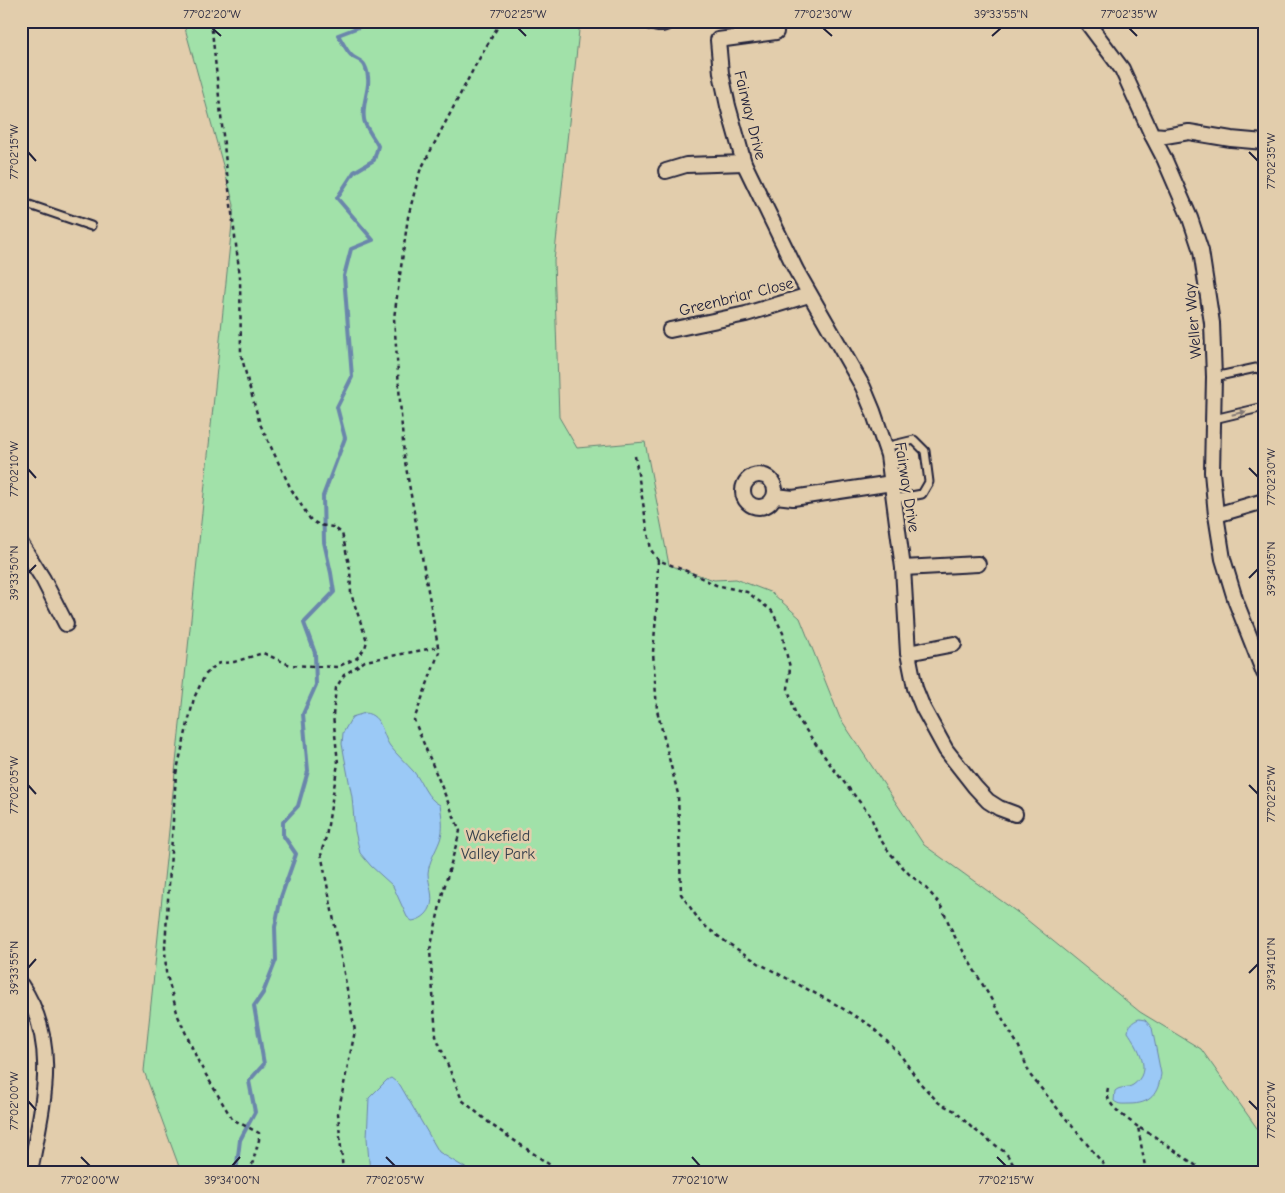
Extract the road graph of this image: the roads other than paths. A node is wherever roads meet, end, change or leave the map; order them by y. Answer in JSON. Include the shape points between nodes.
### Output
{"nodes":[{"id":1,"x":648,"y":21,"type":"edge"},
{"id":2,"x":669,"y":21,"type":"edge"},
{"id":3,"x":1086,"y":21,"type":"edge"},
{"id":4,"x":776,"y":32,"type":"dead end"},
{"id":5,"x":1152,"y":135,"type":"junction"},
{"id":6,"x":1264,"y":142,"type":"edge"},
{"id":7,"x":744,"y":164,"type":"junction"},
{"id":8,"x":666,"y":171,"type":"dead end"},
{"id":9,"x":21,"y":202,"type":"edge"},
{"id":10,"x":91,"y":226,"type":"dead end"},
{"id":11,"x":809,"y":295,"type":"junction"},
{"id":12,"x":670,"y":330,"type":"dead end"},
{"id":13,"x":1264,"y":371,"type":"edge"},
{"id":14,"x":1214,"y":377,"type":"junction"},
{"id":15,"x":1264,"y":407,"type":"edge"},
{"id":16,"x":1214,"y":419,"type":"junction"},
{"id":17,"x":885,"y":447,"type":"junction"},
{"id":18,"x":892,"y":483,"type":"junction"},
{"id":19,"x":776,"y":496,"type":"dead end"},
{"id":20,"x":894,"y":499,"type":"junction"},
{"id":21,"x":1264,"y":501,"type":"edge"},
{"id":22,"x":1216,"y":515,"type":"junction"},
{"id":23,"x":21,"y":544,"type":"edge"},
{"id":24,"x":978,"y":564,"type":"dead end"},
{"id":25,"x":903,"y":568,"type":"junction"},
{"id":26,"x":66,"y":624,"type":"dead end"},
{"id":27,"x":954,"y":644,"type":"dead end"},
{"id":28,"x":908,"y":653,"type":"junction"},
{"id":29,"x":1263,"y":670,"type":"edge"},
{"id":30,"x":1015,"y":814,"type":"dead end"},
{"id":31,"x":21,"y":985,"type":"edge"},
{"id":32,"x":30,"y":1172,"type":"edge"}],
"edges":[{"from":1,"to":2,"type":"street","via":[[656,24]]},
{"from":3,"to":5,"type":"street","name":"Weller Way","via":[[1122,69]]},
{"from":4,"to":7,"type":"street","name":"Fairway Drive","via":[[718,40],[721,73]]},
{"from":5,"to":6,"type":"street","via":[[1189,132]]},
{"from":5,"to":14,"type":"street","name":"Weller Way","via":[[1190,218],[1201,251],[1212,323]]},
{"from":7,"to":8,"type":"street","via":[[686,165]]},
{"from":7,"to":11,"type":"street","name":"Fairway Drive"},
{"from":9,"to":10,"type":"lane"},
{"from":11,"to":12,"type":"street","name":"Greenbriar Close","via":[[746,314]]},
{"from":11,"to":17,"type":"street","name":"Fairway Drive","via":[[862,388]]},
{"from":13,"to":14,"type":"lane","via":[[1256,368]]},
{"from":14,"to":16,"type":"street","name":"Weller Way"},
{"from":16,"to":15,"type":"lane","one_way":true},
{"from":16,"to":22,"type":"street","name":"Weller Way","via":[[1212,472]]},
{"from":17,"to":18,"type":"street","name":"Fairway Drive"},
{"from":17,"to":20,"type":"lane","via":[[914,440],[925,451],[929,482],[922,494]]},
{"from":18,"to":19,"type":"street","via":[[794,498]]},
{"from":18,"to":20,"type":"street","name":"Fairway Drive"},
{"from":20,"to":25,"type":"street","name":"Fairway Drive"},
{"from":21,"to":22,"type":"street"},
{"from":22,"to":29,"type":"street","name":"Weller Way","via":[[1223,559],[1236,602]]},
{"from":23,"to":26,"type":"street"},
{"from":24,"to":25,"type":"street"},
{"from":25,"to":28,"type":"street","name":"Fairway Drive"},
{"from":27,"to":28,"type":"street"},
{"from":28,"to":30,"type":"street","name":"Fairway Drive","via":[[922,708],[946,750],[988,801]]},
{"from":31,"to":32,"type":"street","via":[[39,1020],[46,1064],[46,1082]]}]}
